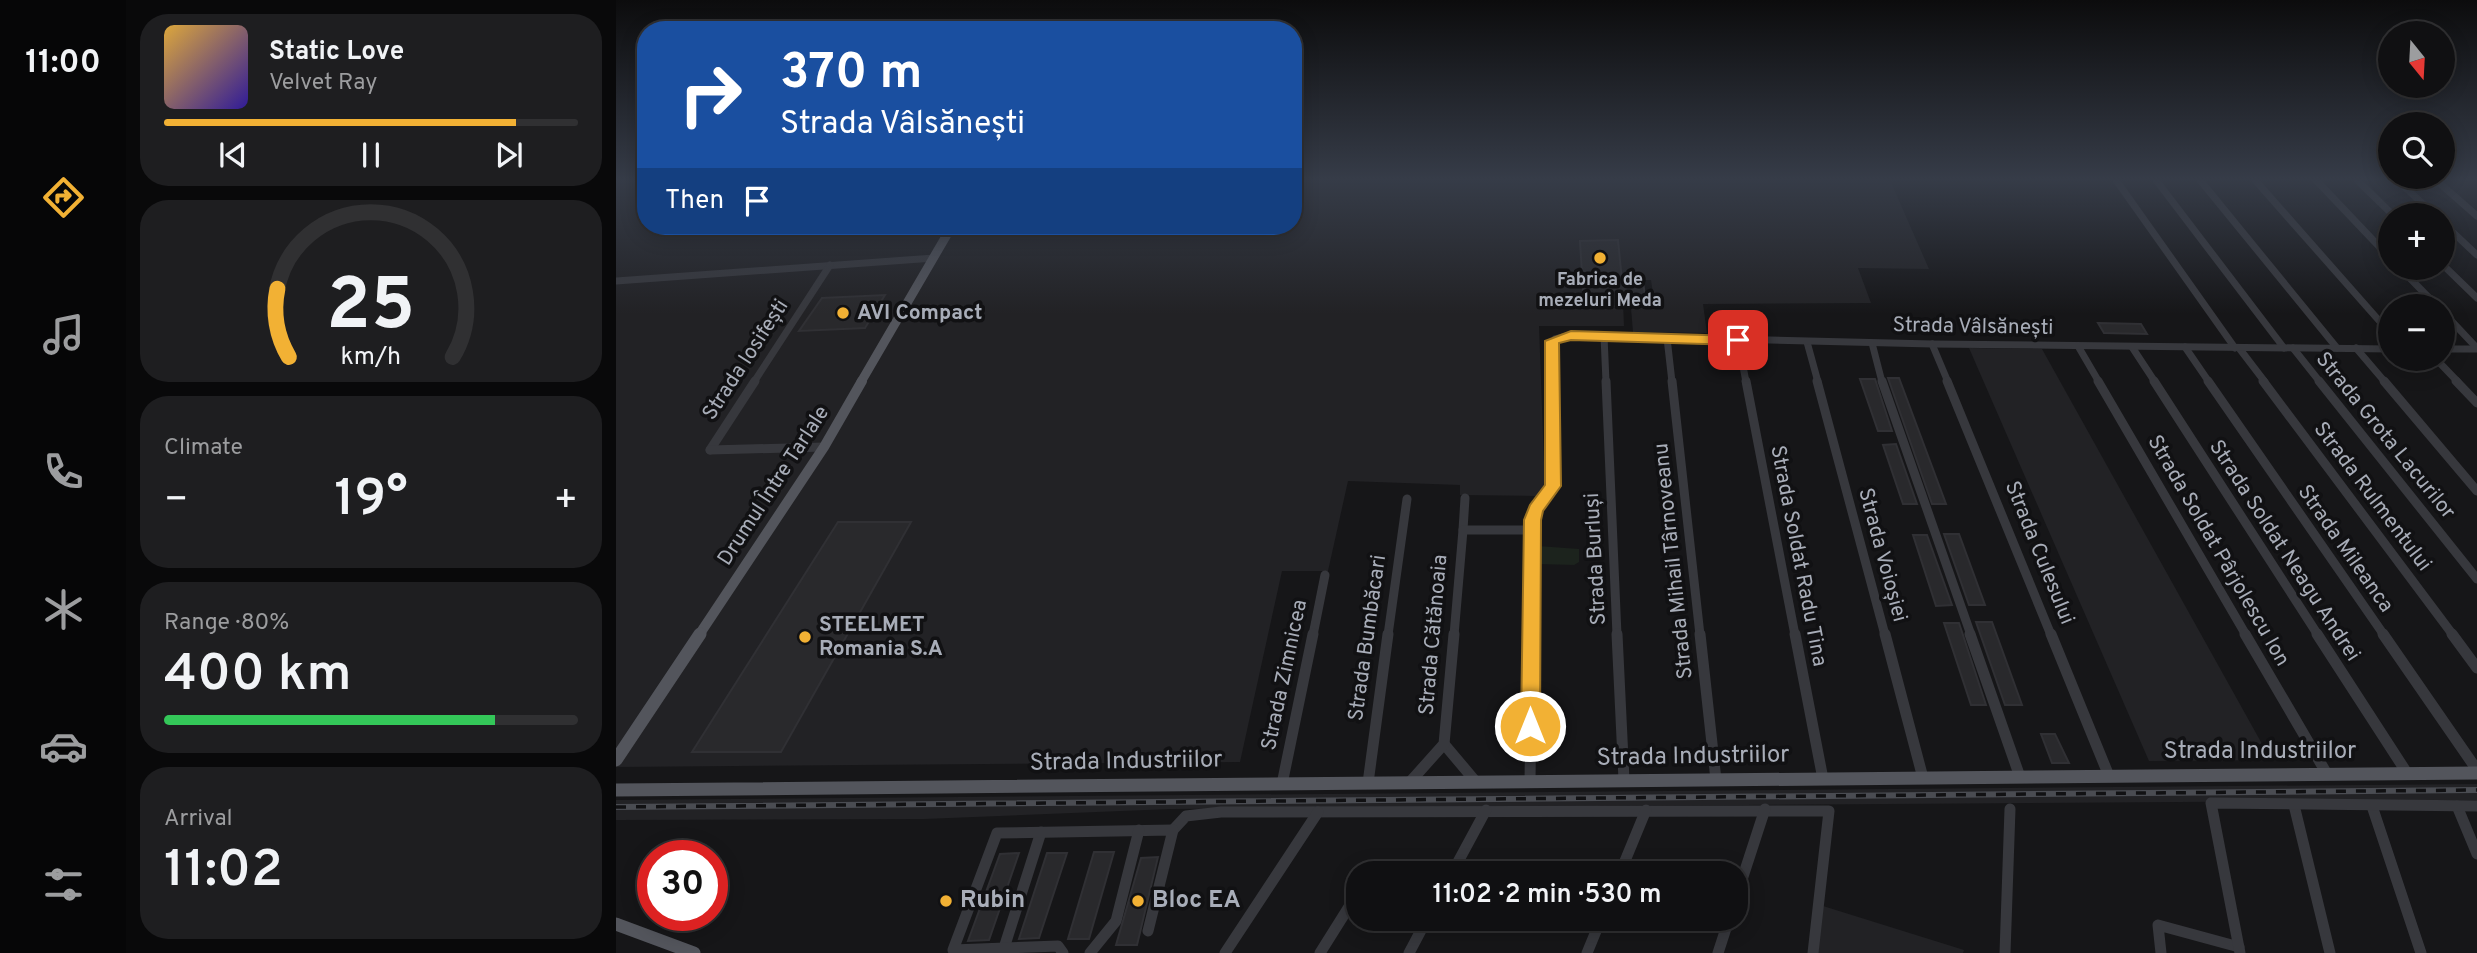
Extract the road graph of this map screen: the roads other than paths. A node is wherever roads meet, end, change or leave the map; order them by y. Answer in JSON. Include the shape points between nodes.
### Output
{"nodes":[{"id":1,"x":2148,"y":224,"type":"edge"},
{"id":2,"x":2191,"y":224,"type":"edge"},
{"id":3,"x":2236,"y":224,"type":"edge"},
{"id":4,"x":2294,"y":224,"type":"edge"},
{"id":5,"x":2358,"y":224,"type":"edge"},
{"id":6,"x":2455,"y":234,"type":"edge"},
{"id":7,"x":947,"y":235,"type":"edge"},
{"id":8,"x":2378,"y":245,"type":"edge"},
{"id":9,"x":2477,"y":255,"type":"edge"},
{"id":10,"x":934,"y":257,"type":"junction"},
{"id":11,"x":830,"y":265,"type":"junction"},
{"id":12,"x":2455,"y":277,"type":"edge"},
{"id":13,"x":2412,"y":280,"type":"edge"},
{"id":14,"x":616,"y":281,"type":"edge"},
{"id":15,"x":2425,"y":294,"type":"edge"},
{"id":16,"x":2477,"y":298,"type":"edge"},
{"id":17,"x":2378,"y":319,"type":"edge"},
{"id":18,"x":2455,"y":325,"type":"edge"},
{"id":19,"x":1604,"y":336,"type":"junction"},
{"id":20,"x":1667,"y":338,"type":"junction"},
{"id":21,"x":1738,"y":340,"type":"junction"},
{"id":22,"x":1807,"y":342,"type":"junction"},
{"id":23,"x":1872,"y":343,"type":"junction"},
{"id":24,"x":1932,"y":344,"type":"junction"},
{"id":25,"x":2078,"y":346,"type":"junction"},
{"id":26,"x":2132,"y":347,"type":"junction"},
{"id":27,"x":2185,"y":347,"type":"junction"},
{"id":28,"x":2237,"y":348,"type":"junction"},
{"id":29,"x":2288,"y":348,"type":"junction"},
{"id":30,"x":2337,"y":348,"type":"junction"},
{"id":31,"x":2356,"y":348,"type":"junction"},
{"id":32,"x":2477,"y":348,"type":"edge"},
{"id":33,"x":2378,"y":349,"type":"edge"},
{"id":34,"x":2455,"y":349,"type":"edge"},
{"id":35,"x":2447,"y":371,"type":"edge"},
{"id":36,"x":2477,"y":403,"type":"edge"},
{"id":37,"x":824,"y":447,"type":"junction"},
{"id":38,"x":2477,"y":491,"type":"edge"},
{"id":39,"x":1465,"y":498,"type":"dead end"},
{"id":40,"x":1407,"y":499,"type":"dead end"},
{"id":41,"x":1463,"y":530,"type":"junction"},
{"id":42,"x":1532,"y":530,"type":"junction"},
{"id":43,"x":1325,"y":575,"type":"dead end"},
{"id":44,"x":2477,"y":579,"type":"edge"},
{"id":45,"x":2477,"y":668,"type":"edge"},
{"id":46,"x":1444,"y":744,"type":"junction"},
{"id":47,"x":616,"y":760,"type":"edge"},
{"id":48,"x":2477,"y":771,"type":"edge"},
{"id":49,"x":2328,"y":774,"type":"junction"},
{"id":50,"x":2407,"y":774,"type":"junction"},
{"id":51,"x":2109,"y":776,"type":"junction"},
{"id":52,"x":2020,"y":777,"type":"junction"},
{"id":53,"x":1923,"y":778,"type":"junction"},
{"id":54,"x":1823,"y":779,"type":"junction"},
{"id":55,"x":1624,"y":780,"type":"junction"},
{"id":56,"x":1716,"y":780,"type":"junction"},
{"id":57,"x":1530,"y":781,"type":"junction"},
{"id":58,"x":1409,"y":782,"type":"junction"},
{"id":59,"x":1476,"y":782,"type":"junction"},
{"id":60,"x":1282,"y":783,"type":"junction"},
{"id":61,"x":1368,"y":783,"type":"junction"},
{"id":62,"x":616,"y":790,"type":"edge"},
{"id":63,"x":2294,"y":805,"type":"junction"},
{"id":64,"x":2372,"y":806,"type":"junction"},
{"id":65,"x":2457,"y":806,"type":"junction"},
{"id":66,"x":2477,"y":806,"type":"edge"},
{"id":67,"x":1765,"y":809,"type":"junction"},
{"id":68,"x":2010,"y":809,"type":"dead end"},
{"id":69,"x":1486,"y":810,"type":"junction"},
{"id":70,"x":1646,"y":810,"type":"junction"},
{"id":71,"x":1318,"y":812,"type":"junction"},
{"id":72,"x":1173,"y":830,"type":"junction"},
{"id":73,"x":1139,"y":831,"type":"junction"},
{"id":74,"x":1041,"y":832,"type":"junction"},
{"id":75,"x":2477,"y":854,"type":"edge"},
{"id":76,"x":1458,"y":861,"type":"edge"},
{"id":77,"x":1625,"y":861,"type":"edge"},
{"id":78,"x":1748,"y":861,"type":"edge"},
{"id":79,"x":1346,"y":912,"type":"edge"},
{"id":80,"x":616,"y":924,"type":"edge"},
{"id":81,"x":1149,"y":931,"type":"dead end"},
{"id":82,"x":1421,"y":931,"type":"edge"},
{"id":83,"x":1596,"y":931,"type":"edge"},
{"id":84,"x":1725,"y":931,"type":"edge"},
{"id":85,"x":1008,"y":949,"type":"edge"},
{"id":86,"x":2239,"y":950,"type":"edge"},
{"id":87,"x":694,"y":953,"type":"edge"},
{"id":88,"x":1063,"y":953,"type":"edge"},
{"id":89,"x":1090,"y":953,"type":"edge"},
{"id":90,"x":1225,"y":953,"type":"edge"},
{"id":91,"x":1320,"y":953,"type":"edge"},
{"id":92,"x":1409,"y":953,"type":"edge"},
{"id":93,"x":1587,"y":953,"type":"edge"},
{"id":94,"x":1718,"y":953,"type":"edge"},
{"id":95,"x":1813,"y":953,"type":"edge"},
{"id":96,"x":2005,"y":953,"type":"edge"},
{"id":97,"x":2161,"y":953,"type":"edge"},
{"id":98,"x":2330,"y":953,"type":"edge"},
{"id":99,"x":2421,"y":953,"type":"edge"}],
"edges":[{"from":1,"to":28,"type":"street","name":"Strada Rulmentului"},
{"from":2,"to":29,"type":"street","name":"Strada Grota Lacurilor"},
{"from":3,"to":30,"type":"street"},
{"from":4,"to":17,"type":"street"},
{"from":5,"to":8,"type":"street"},
{"from":6,"to":9,"type":"street"},
{"from":7,"to":10,"type":"main road","name":"Drumul Între Tarlale"},
{"from":10,"to":11,"type":"street"},
{"from":10,"to":37,"type":"main road","name":"Drumul Între Tarlale"},
{"from":11,"to":14,"type":"street"},
{"from":11,"to":37,"type":"street","name":"Strada Iosifești","via":[[710,450]]},
{"from":12,"to":16,"type":"street"},
{"from":13,"to":15,"type":"street"},
{"from":18,"to":32,"type":"street"},
{"from":19,"to":20,"type":"street","name":"Strada Vâlsănești"},
{"from":19,"to":42,"type":"street","name":"Strada Vâlsănești","via":[[1555,339],[1551,346],[1553,486],[1536,509]]},
{"from":19,"to":55,"type":"street","name":"Strada Burluși"},
{"from":20,"to":21,"type":"street","name":"Strada Vâlsănești"},
{"from":20,"to":56,"type":"street","name":"Strada Mihail Târnoveanu"},
{"from":21,"to":22,"type":"street","name":"Strada Vâlsănești"},
{"from":21,"to":54,"type":"street","name":"Strada Soldat Radu Tina"},
{"from":22,"to":23,"type":"street","name":"Strada Vâlsănești"},
{"from":22,"to":53,"type":"street","name":"Strada Voioșiei"},
{"from":23,"to":24,"type":"street","name":"Strada Vâlsănești"},
{"from":23,"to":52,"type":"street"},
{"from":24,"to":25,"type":"street","name":"Strada Vâlsănești"},
{"from":24,"to":51,"type":"street","name":"Strada Culesului"},
{"from":25,"to":26,"type":"street","name":"Strada Vâlsănești"},
{"from":25,"to":49,"type":"street","name":"Strada Soldat Pârjolescu Ion"},
{"from":26,"to":27,"type":"street","name":"Strada Vâlsănești"},
{"from":26,"to":50,"type":"street","name":"Strada Soldat Neagu Andrei"},
{"from":27,"to":28,"type":"street","name":"Strada Vâlsănești"},
{"from":27,"to":48,"type":"street","name":"Strada Mileanca"},
{"from":28,"to":29,"type":"street","name":"Strada Vâlsănești"},
{"from":28,"to":45,"type":"street","name":"Strada Rulmentului"},
{"from":29,"to":30,"type":"street","name":"Strada Vâlsănești"},
{"from":29,"to":44,"type":"street","name":"Strada Grota Lacurilor"},
{"from":30,"to":31,"type":"street","name":"Strada Vâlsănești"},
{"from":31,"to":33,"type":"street","name":"Strada Vâlsănești"},
{"from":31,"to":38,"type":"street"},
{"from":32,"to":34,"type":"street"},
{"from":35,"to":36,"type":"street"},
{"from":37,"to":47,"type":"main road","name":"Drumul Între Tarlale"},
{"from":39,"to":41,"type":"street","name":"Strada Cătănoaia"},
{"from":40,"to":61,"type":"street","name":"Strada Bumbăcari"},
{"from":41,"to":42,"type":"street","name":"Strada Cătănoaia"},
{"from":41,"to":46,"type":"street","name":"Strada Cătănoaia"},
{"from":42,"to":57,"type":"street"},
{"from":43,"to":60,"type":"street","name":"Strada Zimnicea"},
{"from":46,"to":58,"type":"street","name":"Strada Cătănoaia"},
{"from":46,"to":59,"type":"street","name":"Strada Cătănoaia"},
{"from":48,"to":50,"type":"main road","name":"Strada Industriilor"},
{"from":49,"to":50,"type":"main road","name":"Strada Industriilor"},
{"from":49,"to":51,"type":"main road","name":"Strada Industriilor"},
{"from":51,"to":52,"type":"main road","name":"Strada Industriilor"},
{"from":52,"to":53,"type":"main road","name":"Strada Industriilor"},
{"from":53,"to":54,"type":"main road","name":"Strada Industriilor"},
{"from":54,"to":56,"type":"main road","name":"Strada Industriilor"},
{"from":55,"to":56,"type":"main road","name":"Strada Industriilor"},
{"from":55,"to":57,"type":"main road","name":"Strada Industriilor"},
{"from":57,"to":59,"type":"main road","name":"Strada Industriilor"},
{"from":58,"to":59,"type":"main road","name":"Strada Industriilor"},
{"from":58,"to":61,"type":"main road","name":"Strada Industriilor"},
{"from":60,"to":61,"type":"main road","name":"Strada Industriilor"},
{"from":60,"to":62,"type":"main road","name":"Strada Industriilor"},
{"from":63,"to":64,"type":"street"},
{"from":63,"to":86,"type":"street","via":[[2211,803]]},
{"from":63,"to":98,"type":"street"},
{"from":64,"to":65,"type":"street"},
{"from":64,"to":99,"type":"street"},
{"from":65,"to":66,"type":"street"},
{"from":65,"to":75,"type":"street"},
{"from":67,"to":70,"type":"street"},
{"from":67,"to":78,"type":"street"},
{"from":67,"to":95,"type":"street","via":[[1829,811]]},
{"from":68,"to":96,"type":"street"},
{"from":69,"to":70,"type":"street"},
{"from":69,"to":71,"type":"street"},
{"from":69,"to":76,"type":"street"},
{"from":70,"to":77,"type":"street"},
{"from":71,"to":72,"type":"street","via":[[1191,814]]},
{"from":71,"to":90,"type":"street"},
{"from":72,"to":73,"type":"street"},
{"from":72,"to":81,"type":"street"},
{"from":73,"to":74,"type":"street"},
{"from":73,"to":89,"type":"street","via":[[1116,921]]},
{"from":74,"to":85,"type":"street"},
{"from":74,"to":85,"type":"street","via":[[997,833],[953,950]]},
{"from":79,"to":91,"type":"street"},
{"from":80,"to":87,"type":"main road"},
{"from":82,"to":92,"type":"street"},
{"from":83,"to":93,"type":"street"},
{"from":84,"to":94,"type":"street"},
{"from":85,"to":88,"type":"street","via":[[1058,946]]},
{"from":86,"to":97,"type":"street","via":[[2158,925]]}]}
